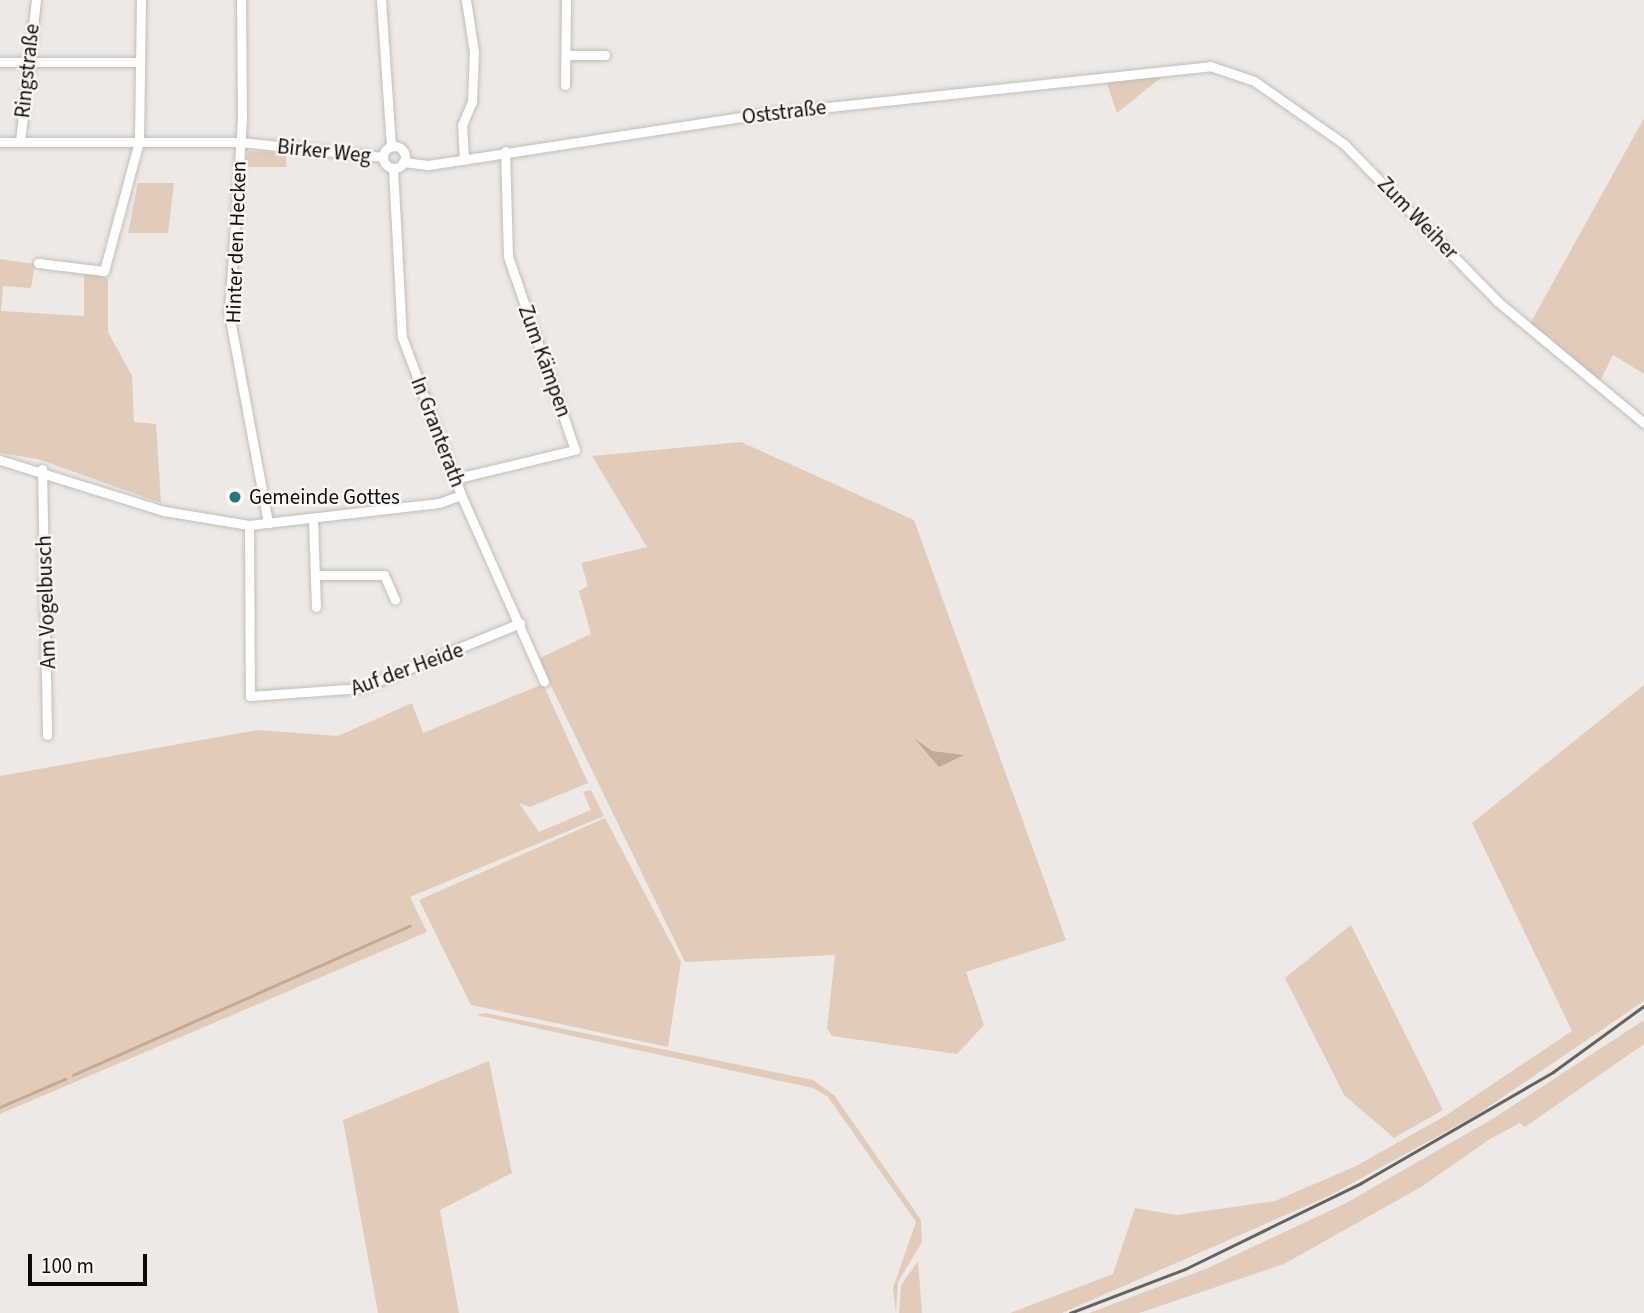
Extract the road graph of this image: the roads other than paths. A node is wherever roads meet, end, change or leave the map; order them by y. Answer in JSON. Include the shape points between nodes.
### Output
{"nodes":[{"id":1,"x":36,"y":0,"type":"edge"},
{"id":2,"x":141,"y":0,"type":"edge"},
{"id":3,"x":241,"y":0,"type":"edge"},
{"id":4,"x":381,"y":0,"type":"edge"},
{"id":5,"x":466,"y":0,"type":"edge"},
{"id":6,"x":566,"y":0,"type":"edge"},
{"id":7,"x":566,"y":55,"type":"junction"},
{"id":8,"x":605,"y":55,"type":"dead end"},
{"id":9,"x":24,"y":61,"type":"junction"},
{"id":10,"x":0,"y":62,"type":"edge"},
{"id":11,"x":140,"y":62,"type":"junction"},
{"id":12,"x":1166,"y":66,"type":"joint"},
{"id":13,"x":565,"y":86,"type":"dead end"},
{"id":14,"x":139,"y":141,"type":"junction"},
{"id":15,"x":0,"y":142,"type":"edge"},
{"id":16,"x":20,"y":142,"type":"junction"},
{"id":17,"x":240,"y":142,"type":"junction"},
{"id":18,"x":391,"y":147,"type":"junction"},
{"id":19,"x":505,"y":151,"type":"junction"},
{"id":20,"x":383,"y":158,"type":"junction"},
{"id":21,"x":464,"y":160,"type":"junction"},
{"id":22,"x":404,"y":162,"type":"junction"},
{"id":23,"x":393,"y":167,"type":"junction"},
{"id":24,"x":38,"y":263,"type":"dead end"},
{"id":25,"x":1644,"y":423,"type":"edge"},
{"id":26,"x":0,"y":460,"type":"edge"},
{"id":27,"x":43,"y":470,"type":"junction"},
{"id":28,"x":458,"y":478,"type":"junction"},
{"id":29,"x":461,"y":495,"type":"junction"},
{"id":30,"x":313,"y":519,"type":"junction"},
{"id":31,"x":268,"y":523,"type":"junction"},
{"id":32,"x":249,"y":525,"type":"junction"},
{"id":33,"x":316,"y":575,"type":"junction"},
{"id":34,"x":394,"y":600,"type":"dead end"},
{"id":35,"x":316,"y":607,"type":"dead end"},
{"id":36,"x":520,"y":623,"type":"junction"},
{"id":37,"x":544,"y":681,"type":"dead end"},
{"id":38,"x":47,"y":735,"type":"dead end"}],
"edges":[{"from":1,"to":9,"type":"street","name":"Ringstraße"},
{"from":2,"to":11,"type":"street"},
{"from":3,"to":17,"type":"street","name":"Hinter den Hecken"},
{"from":4,"to":18,"type":"street"},
{"from":5,"to":21,"type":"street","via":[[474,52],[472,102],[462,125]]},
{"from":6,"to":7,"type":"street"},
{"from":7,"to":8,"type":"street"},
{"from":7,"to":13,"type":"street"},
{"from":9,"to":10,"type":"street"},
{"from":9,"to":11,"type":"street"},
{"from":9,"to":16,"type":"street","name":"Ringstraße"},
{"from":11,"to":14,"type":"street"},
{"from":12,"to":19,"type":"street","name":"Oststraße"},
{"from":12,"to":25,"type":"street","name":"Zum Weiher","via":[[1237,72],[1345,144],[1497,301]]},
{"from":14,"to":16,"type":"street","name":"Birker Weg"},
{"from":14,"to":17,"type":"street","name":"Birker Weg"},
{"from":14,"to":24,"type":"street","via":[[104,271]]},
{"from":15,"to":16,"type":"street","name":"Birker Weg"},
{"from":17,"to":20,"type":"street","name":"Birker Weg"},
{"from":17,"to":31,"type":"street","name":"Hinter den Hecken","via":[[229,314]]},
{"from":18,"to":20,"type":"street"},
{"from":18,"to":22,"type":"street","via":[[401,149]]},
{"from":19,"to":21,"type":"street","name":"Oststraße"},
{"from":19,"to":28,"type":"street","name":"Zum Kämpen","via":[[508,257],[575,450]]},
{"from":20,"to":23,"type":"street"},
{"from":21,"to":22,"type":"street","name":"Oststraße"},
{"from":22,"to":23,"type":"street"},
{"from":23,"to":28,"type":"street","name":"In Granterath","via":[[402,337]]},
{"from":26,"to":27,"type":"street"},
{"from":27,"to":32,"type":"street","via":[[164,511]]},
{"from":27,"to":38,"type":"street","name":"Am Vogelbusch"},
{"from":28,"to":29,"type":"street","name":"In Granterath"},
{"from":29,"to":30,"type":"street"},
{"from":29,"to":36,"type":"street","name":"In Granterath"},
{"from":30,"to":31,"type":"street"},
{"from":30,"to":33,"type":"street"},
{"from":31,"to":32,"type":"street"},
{"from":32,"to":36,"type":"street","name":"Auf der Heide","via":[[250,696],[361,688]]},
{"from":33,"to":34,"type":"street","via":[[384,575]]},
{"from":33,"to":35,"type":"street"},
{"from":36,"to":37,"type":"street","name":"In Granterath"}]}
